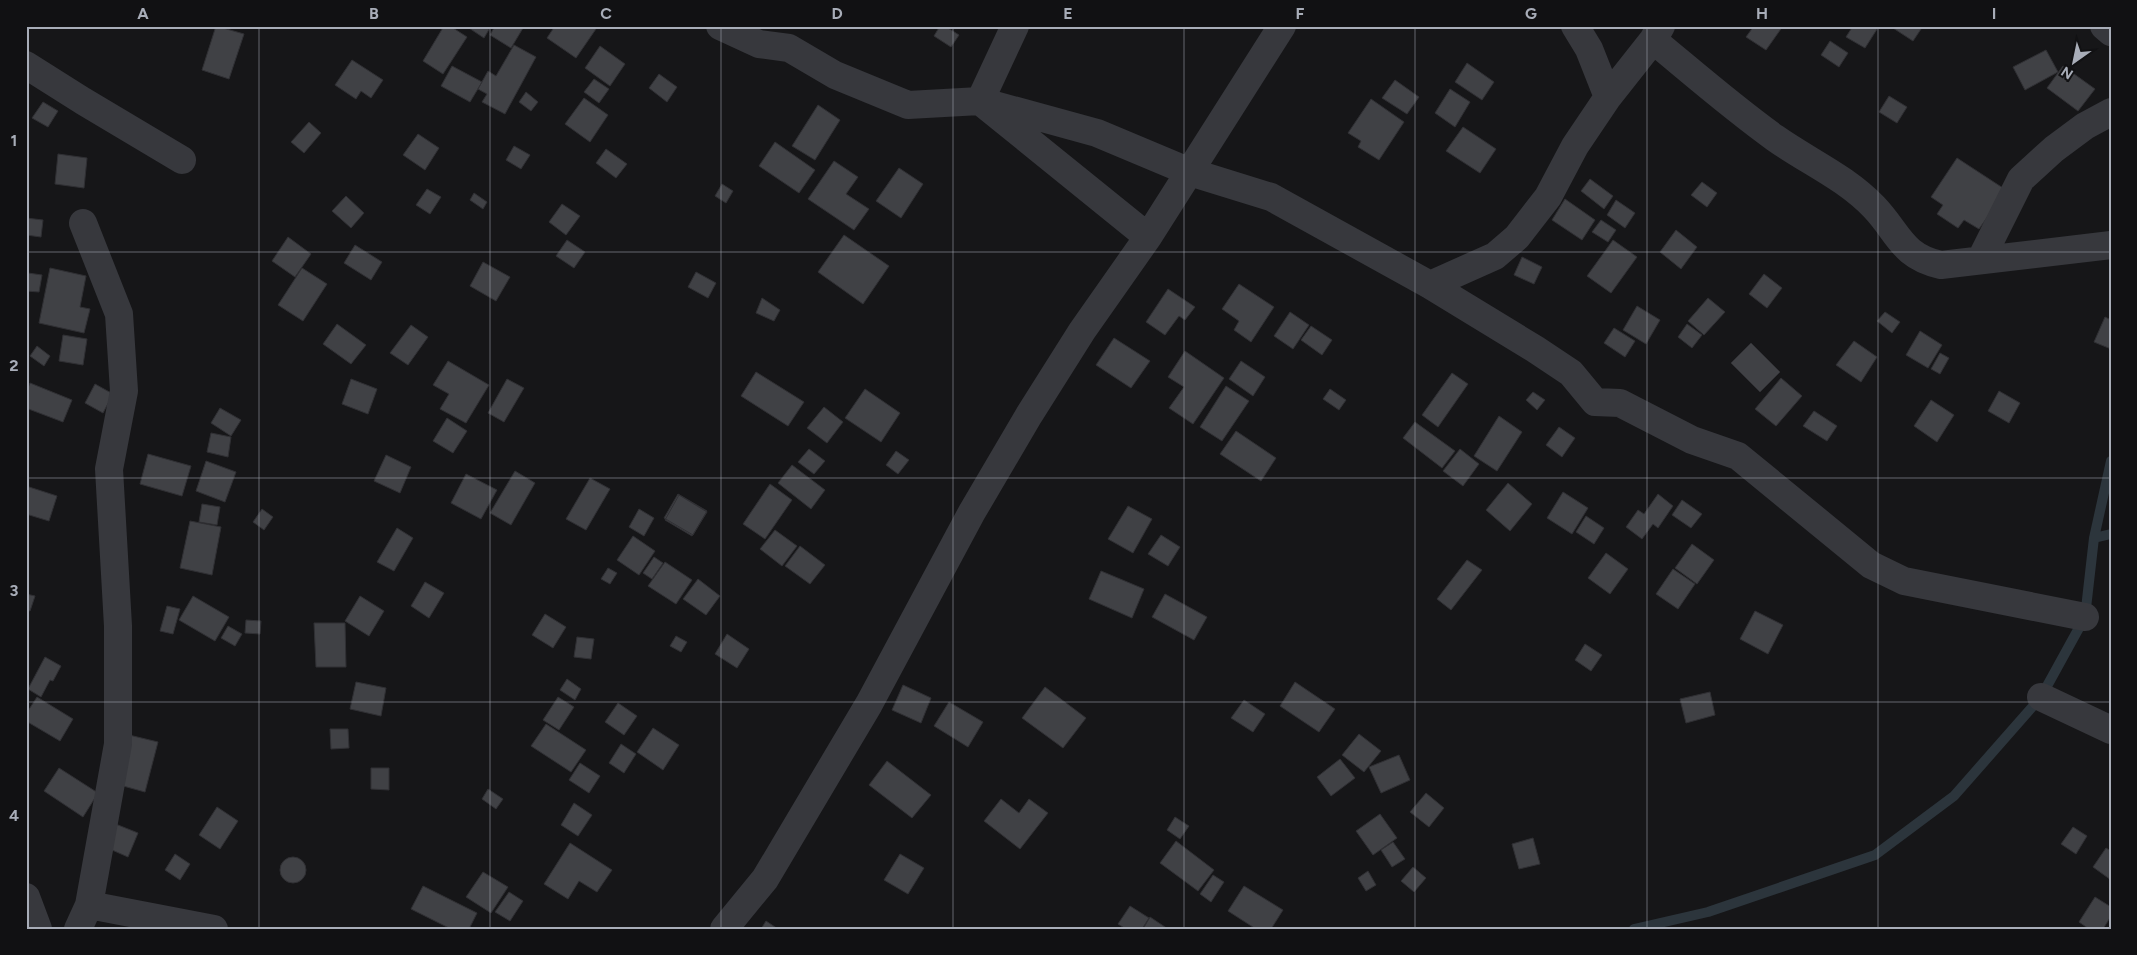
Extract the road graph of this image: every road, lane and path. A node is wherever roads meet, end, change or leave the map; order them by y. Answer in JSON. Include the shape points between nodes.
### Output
{"nodes":[{"id":1,"x":720,"y":26,"type":"edge"},
{"id":2,"x":1016,"y":26,"type":"edge"},
{"id":3,"x":1282,"y":26,"type":"edge"},
{"id":4,"x":1575,"y":26,"type":"edge"},
{"id":5,"x":2104,"y":26,"type":"edge"},
{"id":6,"x":2111,"y":32,"type":"edge"},
{"id":7,"x":1657,"y":33,"type":"edge"},
{"id":8,"x":26,"y":65,"type":"edge"},
{"id":9,"x":1608,"y":97,"type":"junction"},
{"id":10,"x":980,"y":101,"type":"junction"},
{"id":11,"x":2111,"y":112,"type":"edge"},
{"id":12,"x":182,"y":160,"type":"dead end"},
{"id":13,"x":1190,"y":172,"type":"junction"},
{"id":14,"x":83,"y":223,"type":"dead end"},
{"id":15,"x":1148,"y":237,"type":"junction"},
{"id":16,"x":2111,"y":245,"type":"edge"},
{"id":17,"x":1981,"y":258,"type":"junction"},
{"id":18,"x":1430,"y":285,"type":"junction"},
{"id":19,"x":2085,"y":617,"type":"dead end"},
{"id":20,"x":2041,"y":697,"type":"dead end"},
{"id":21,"x":2111,"y":730,"type":"edge"},
{"id":22,"x":26,"y":897,"type":"edge"},
{"id":23,"x":83,"y":917,"type":"edge"},
{"id":24,"x":38,"y":929,"type":"edge"},
{"id":25,"x":214,"y":929,"type":"edge"},
{"id":26,"x":724,"y":929,"type":"edge"}],
"edges":[{"from":1,"to":10,"type":"street","via":[[760,44],[789,48],[835,75],[908,105]]},
{"from":2,"to":10,"type":"street"},
{"from":3,"to":13,"type":"street"},
{"from":4,"to":9,"type":"street","via":[[1589,49]]},
{"from":5,"to":6,"type":"street"},
{"from":7,"to":9,"type":"street"},
{"from":7,"to":17,"type":"street","via":[[1774,137],[1839,176],[1874,208],[1908,251],[1924,261],[1941,264]]},
{"from":8,"to":12,"type":"street"},
{"from":9,"to":18,"type":"street","via":[[1575,146],[1548,197],[1517,237],[1495,256]]},
{"from":10,"to":13,"type":"street","via":[[1097,133]]},
{"from":10,"to":15,"type":"street"},
{"from":11,"to":17,"type":"street","via":[[2054,149],[2021,179]]},
{"from":13,"to":15,"type":"street"},
{"from":13,"to":18,"type":"street","via":[[1271,197]]},
{"from":14,"to":23,"type":"street","via":[[119,314],[124,391],[109,469],[118,626],[118,744]]},
{"from":15,"to":26,"type":"street","via":[[1082,331],[1029,416],[972,512],[869,704],[766,879]]},
{"from":16,"to":17,"type":"street"},
{"from":18,"to":19,"type":"street","via":[[1571,373],[1595,402],[1620,404],[1692,440],[1738,456],[1871,565],[1904,581]]},
{"from":20,"to":21,"type":"street"},
{"from":22,"to":24,"type":"street"},
{"from":23,"to":25,"type":"street"}]}
